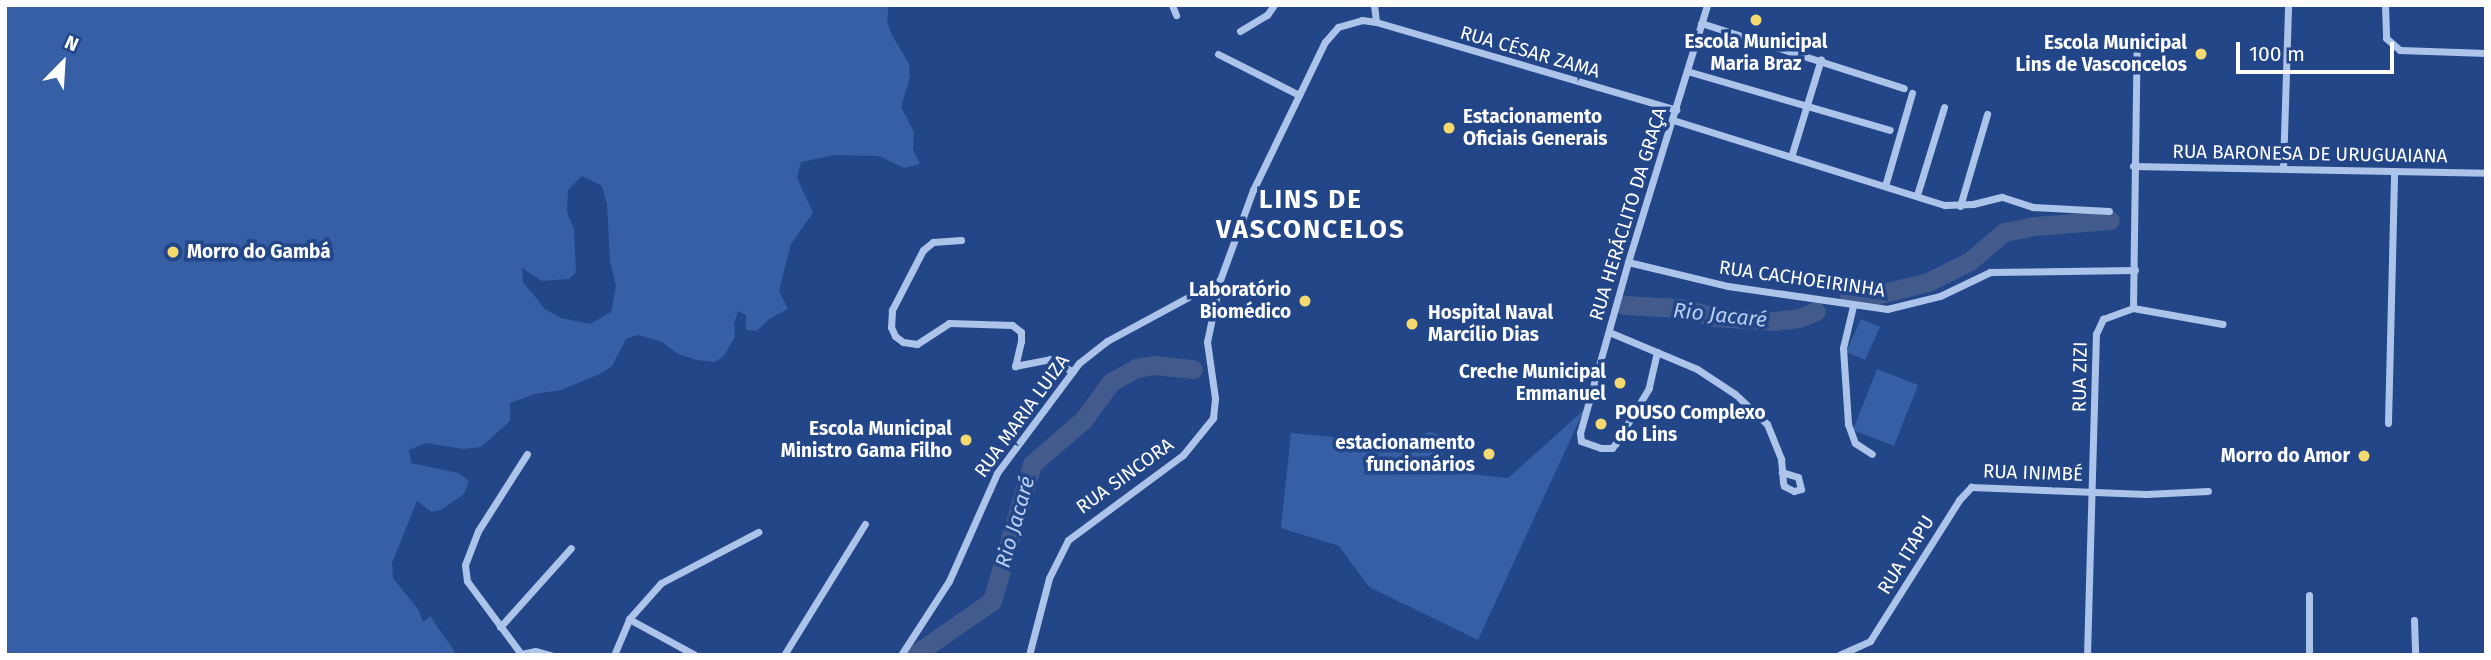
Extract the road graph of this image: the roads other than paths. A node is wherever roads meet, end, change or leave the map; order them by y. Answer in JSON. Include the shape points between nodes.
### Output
{"nodes":[{"id":1,"x":1172,"y":5,"type":"edge"},
{"id":2,"x":1274,"y":5,"type":"edge"},
{"id":3,"x":1374,"y":5,"type":"edge"},
{"id":4,"x":1707,"y":5,"type":"edge"},
{"id":5,"x":2288,"y":5,"type":"edge"},
{"id":6,"x":2385,"y":5,"type":"edge"},
{"id":7,"x":1176,"y":15,"type":"dead end"},
{"id":8,"x":1376,"y":22,"type":"junction"},
{"id":9,"x":1701,"y":23,"type":"junction"},
{"id":10,"x":1240,"y":31,"type":"dead end"},
{"id":11,"x":2137,"y":38,"type":"dead end"},
{"id":12,"x":2486,"y":53,"type":"edge"},
{"id":13,"x":1218,"y":54,"type":"dead end"},
{"id":14,"x":1821,"y":60,"type":"junction"},
{"id":15,"x":1687,"y":71,"type":"junction"},
{"id":16,"x":1903,"y":88,"type":"dead end"},
{"id":17,"x":1912,"y":93,"type":"dead end"},
{"id":18,"x":1299,"y":95,"type":"junction"},
{"id":19,"x":1806,"y":106,"type":"junction"},
{"id":20,"x":1944,"y":107,"type":"dead end"},
{"id":21,"x":1676,"y":110,"type":"junction"},
{"id":22,"x":1987,"y":114,"type":"dead end"},
{"id":23,"x":1673,"y":120,"type":"junction"},
{"id":24,"x":1890,"y":130,"type":"dead end"},
{"id":25,"x":1791,"y":157,"type":"junction"},
{"id":26,"x":2133,"y":166,"type":"junction"},
{"id":27,"x":2283,"y":168,"type":"junction"},
{"id":28,"x":2394,"y":172,"type":"junction"},
{"id":29,"x":2486,"y":173,"type":"edge"},
{"id":30,"x":1885,"y":186,"type":"junction"},
{"id":31,"x":1917,"y":195,"type":"junction"},
{"id":32,"x":1960,"y":205,"type":"junction"},
{"id":33,"x":2109,"y":211,"type":"dead end"},
{"id":34,"x":961,"y":240,"type":"dead end"},
{"id":35,"x":1628,"y":262,"type":"junction"},
{"id":36,"x":2135,"y":270,"type":"junction"},
{"id":37,"x":1220,"y":280,"type":"junction"},
{"id":38,"x":1853,"y":306,"type":"junction"},
{"id":39,"x":2133,"y":308,"type":"junction"},
{"id":40,"x":2223,"y":324,"type":"dead end"},
{"id":41,"x":1609,"y":332,"type":"junction"},
{"id":42,"x":1657,"y":352,"type":"junction"},
{"id":43,"x":1073,"y":372,"type":"junction"},
{"id":44,"x":2389,"y":423,"type":"dead end"},
{"id":45,"x":527,"y":454,"type":"dead end"},
{"id":46,"x":1872,"y":454,"type":"dead end"},
{"id":47,"x":1782,"y":472,"type":"dead end"},
{"id":48,"x":1971,"y":487,"type":"joint"},
{"id":49,"x":2093,"y":490,"type":"junction"},
{"id":50,"x":2208,"y":491,"type":"dead end"},
{"id":51,"x":864,"y":524,"type":"dead end"},
{"id":52,"x":758,"y":532,"type":"dead end"},
{"id":53,"x":571,"y":548,"type":"dead end"},
{"id":54,"x":2309,"y":596,"type":"dead end"},
{"id":55,"x":629,"y":619,"type":"junction"},
{"id":56,"x":2414,"y":620,"type":"dead end"},
{"id":57,"x":500,"y":627,"type":"junction"},
{"id":58,"x":521,"y":654,"type":"edge"},
{"id":59,"x":550,"y":655,"type":"edge"},
{"id":60,"x":614,"y":655,"type":"edge"},
{"id":61,"x":695,"y":655,"type":"edge"},
{"id":62,"x":784,"y":655,"type":"edge"},
{"id":63,"x":901,"y":655,"type":"edge"},
{"id":64,"x":1029,"y":655,"type":"edge"},
{"id":65,"x":1839,"y":655,"type":"edge"},
{"id":66,"x":2087,"y":655,"type":"edge"},
{"id":67,"x":2309,"y":655,"type":"edge"},
{"id":68,"x":2416,"y":655,"type":"edge"}],
"edges":[{"from":1,"to":7,"type":"street"},
{"from":2,"to":10,"type":"street","via":[[1268,15]]},
{"from":3,"to":8,"type":"street"},
{"from":4,"to":9,"type":"street","name":"RUA HERÁCLITO DA GRAÇA"},
{"from":5,"to":27,"type":"street"},
{"from":6,"to":12,"type":"street","via":[[2386,38],[2400,50]]},
{"from":8,"to":18,"type":"street","via":[[1351,22],[1332,32]]},
{"from":8,"to":21,"type":"street","name":"RUA CÉSAR ZAMA"},
{"from":9,"to":14,"type":"street"},
{"from":9,"to":15,"type":"street","name":"RUA HERÁCLITO DA GRAÇA"},
{"from":11,"to":26,"type":"street"},
{"from":13,"to":18,"type":"street"},
{"from":14,"to":16,"type":"street"},
{"from":14,"to":19,"type":"street"},
{"from":15,"to":19,"type":"street"},
{"from":15,"to":21,"type":"street","name":"RUA HERÁCLITO DA GRAÇA"},
{"from":17,"to":30,"type":"street"},
{"from":18,"to":37,"type":"street","via":[[1240,222]]},
{"from":19,"to":24,"type":"street"},
{"from":19,"to":25,"type":"street"},
{"from":20,"to":31,"type":"street"},
{"from":21,"to":23,"type":"street","name":"RUA HERÁCLITO DA GRAÇA"},
{"from":22,"to":32,"type":"street"},
{"from":23,"to":25,"type":"street"},
{"from":23,"to":35,"type":"street","name":"RUA HERÁCLITO DA GRAÇA"},
{"from":25,"to":30,"type":"street"},
{"from":26,"to":27,"type":"street","name":"RUA BARONESA DE URUGUAIANA"},
{"from":26,"to":36,"type":"street"},
{"from":27,"to":28,"type":"street","name":"RUA BARONESA DE URUGUAIANA"},
{"from":28,"to":29,"type":"street","name":"RUA BARONESA DE URUGUAIANA"},
{"from":28,"to":44,"type":"street"},
{"from":30,"to":31,"type":"street"},
{"from":31,"to":32,"type":"street"},
{"from":32,"to":33,"type":"street","via":[[2002,197],[2032,207]]},
{"from":34,"to":43,"type":"street","via":[[933,242],[923,250],[892,310],[895,336],[917,344],[949,324],[1012,325],[1021,332],[1014,366],[1050,359]]},
{"from":35,"to":38,"type":"street","name":"RUA CACHOEIRINHA","via":[[1728,286]]},
{"from":35,"to":41,"type":"street","name":"RUA HERÁCLITO DA GRAÇA"},
{"from":36,"to":38,"type":"street","name":"RUA CACHOEIRINHA","via":[[2005,270],[1976,277],[1912,305],[1887,309]]},
{"from":36,"to":39,"type":"street"},
{"from":37,"to":43,"type":"street","name":"RUA MARIA LUIZA","via":[[1107,341]]},
{"from":37,"to":64,"type":"street","name":"RUA SINCORA","via":[[1207,342],[1215,398],[1213,418],[1183,454],[1068,540],[1049,578]]},
{"from":38,"to":46,"type":"street","via":[[1843,348],[1848,424],[1855,443]]},
{"from":39,"to":40,"type":"street"},
{"from":39,"to":49,"type":"street","name":"RUA ZIZI","via":[[2103,319],[2096,334]]},
{"from":41,"to":42,"type":"street"},
{"from":41,"to":42,"type":"street","name":"RUA HERÁCLITO DA GRAÇA","via":[[1580,433],[1584,443],[1612,448],[1641,405]]},
{"from":42,"to":47,"type":"street","via":[[1712,377],[1751,408],[1767,424]]},
{"from":43,"to":63,"type":"street","name":"RUA MARIA LUIZA","via":[[997,473],[949,580]]},
{"from":45,"to":57,"type":"street","via":[[474,538],[465,565],[467,581]]},
{"from":48,"to":49,"type":"street","name":"RUA INIMBÉ"},
{"from":48,"to":65,"type":"street","name":"RUA ITAPU","via":[[1870,641]]},
{"from":49,"to":50,"type":"street","name":"RUA INIMBÉ","via":[[2146,494]]},
{"from":49,"to":66,"type":"street","name":"RUA ZIZI"},
{"from":51,"to":62,"type":"street"},
{"from":52,"to":55,"type":"street","via":[[674,574]]},
{"from":53,"to":57,"type":"street"},
{"from":54,"to":67,"type":"street"},
{"from":55,"to":60,"type":"street"},
{"from":55,"to":61,"type":"street"},
{"from":56,"to":68,"type":"street"},
{"from":57,"to":58,"type":"street"},
{"from":58,"to":59,"type":"street"}]}
